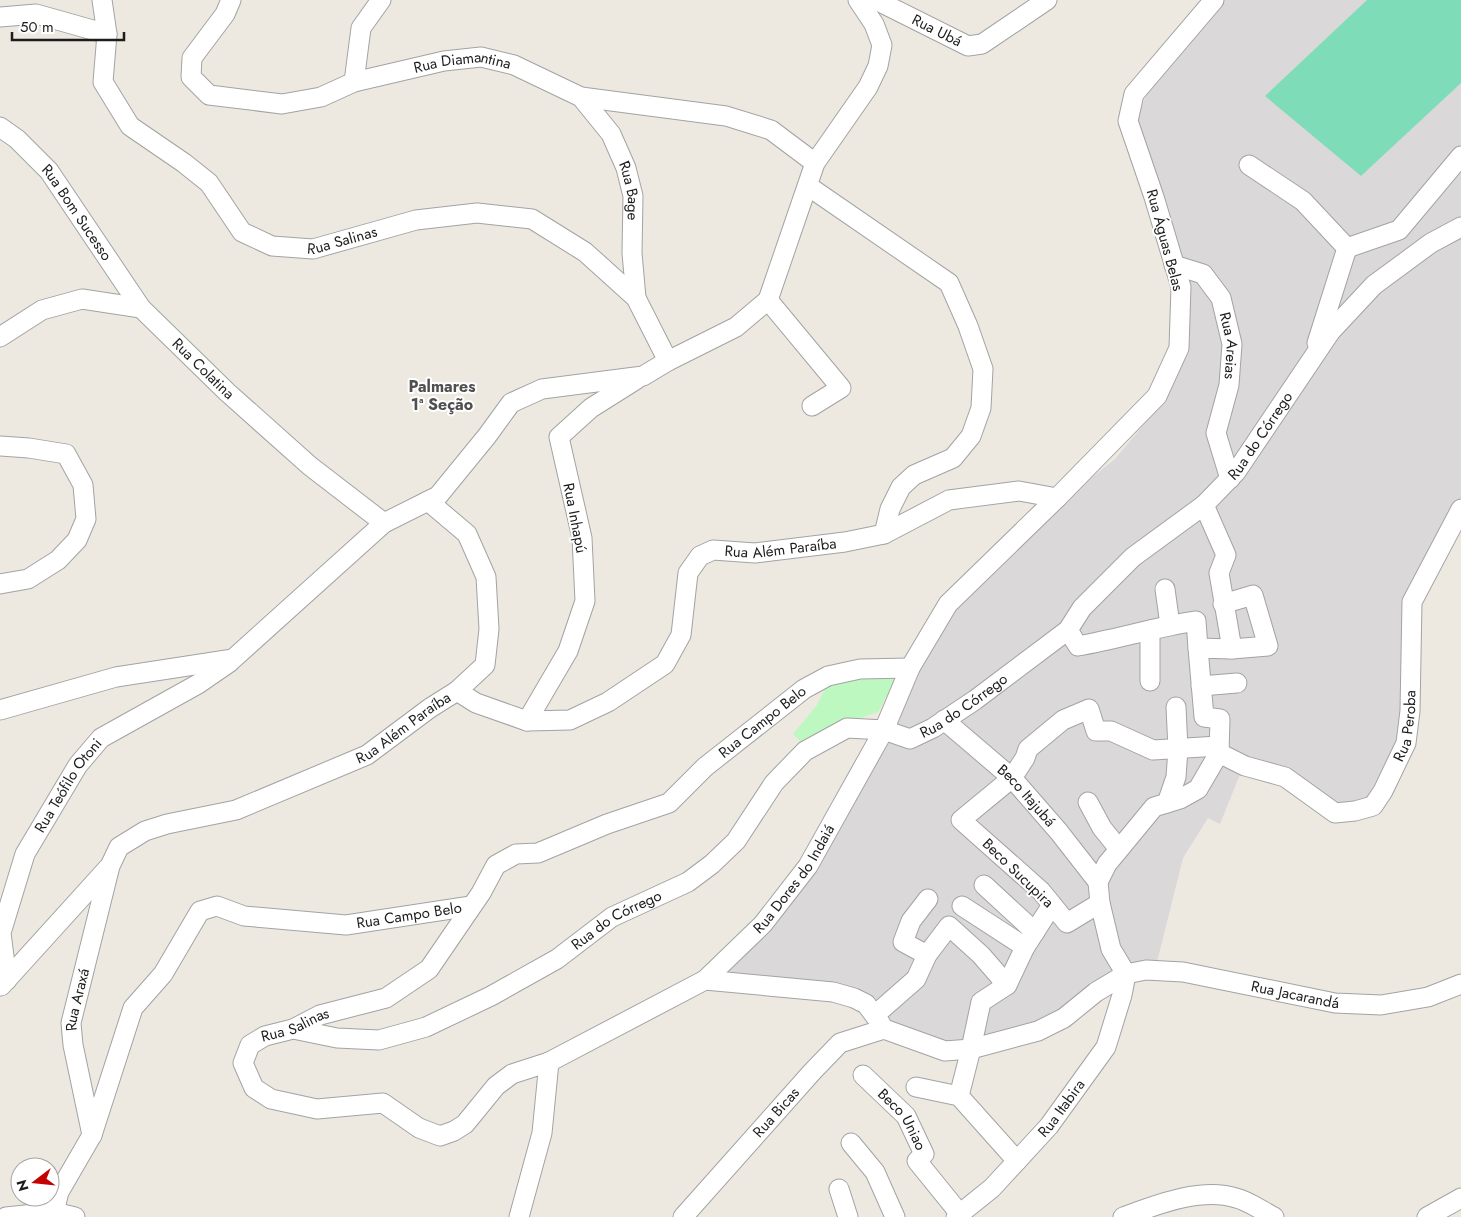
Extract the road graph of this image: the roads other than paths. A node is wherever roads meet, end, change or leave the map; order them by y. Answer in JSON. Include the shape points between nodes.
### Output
{"nodes":[{"id":1,"x":102,"y":0,"type":"edge"},
{"id":2,"x":231,"y":0,"type":"edge"},
{"id":3,"x":381,"y":0,"type":"edge"},
{"id":4,"x":858,"y":0,"type":"edge"},
{"id":5,"x":876,"y":0,"type":"edge"},
{"id":6,"x":1047,"y":0,"type":"edge"},
{"id":7,"x":1214,"y":0,"type":"edge"},
{"id":8,"x":0,"y":17,"type":"edge"},
{"id":9,"x":107,"y":34,"type":"junction"},
{"id":10,"x":354,"y":82,"type":"junction"},
{"id":11,"x":581,"y":97,"type":"junction"},
{"id":12,"x":0,"y":127,"type":"edge"},
{"id":13,"x":1461,"y":156,"type":"edge"},
{"id":14,"x":815,"y":163,"type":"junction"},
{"id":15,"x":1249,"y":165,"type":"dead end"},
{"id":16,"x":808,"y":186,"type":"junction"},
{"id":17,"x":1461,"y":227,"type":"edge"},
{"id":18,"x":1347,"y":248,"type":"junction"},
{"id":19,"x":1174,"y":265,"type":"junction"},
{"id":20,"x":636,"y":298,"type":"junction"},
{"id":21,"x":768,"y":300,"type":"junction"},
{"id":22,"x":141,"y":308,"type":"junction"},
{"id":23,"x":0,"y":337,"type":"edge"},
{"id":24,"x":1311,"y":360,"type":"junction"},
{"id":25,"x":668,"y":361,"type":"junction"},
{"id":26,"x":642,"y":376,"type":"junction"},
{"id":27,"x":812,"y":406,"type":"dead end"},
{"id":28,"x":0,"y":446,"type":"edge"},
{"id":29,"x":1230,"y":479,"type":"junction"},
{"id":30,"x":1057,"y":498,"type":"junction"},
{"id":31,"x":428,"y":501,"type":"junction"},
{"id":32,"x":1204,"y":505,"type":"junction"},
{"id":33,"x":1461,"y":509,"type":"edge"},
{"id":34,"x":384,"y":523,"type":"junction"},
{"id":35,"x":884,"y":534,"type":"junction"},
{"id":36,"x":0,"y":584,"type":"edge"},
{"id":37,"x":1165,"y":589,"type":"dead end"},
{"id":38,"x":1223,"y":604,"type":"junction"},
{"id":39,"x":1170,"y":625,"type":"junction"},
{"id":40,"x":1068,"y":630,"type":"junction"},
{"id":41,"x":1150,"y":630,"type":"junction"},
{"id":42,"x":1198,"y":648,"type":"junction"},
{"id":43,"x":1232,"y":649,"type":"junction"},
{"id":44,"x":233,"y":659,"type":"junction"},
{"id":45,"x":910,"y":668,"type":"junction"},
{"id":46,"x":1150,"y":681,"type":"dead end"},
{"id":47,"x":1237,"y":683,"type":"dead end"},
{"id":48,"x":1201,"y":686,"type":"junction"},
{"id":49,"x":457,"y":691,"type":"junction"},
{"id":50,"x":1176,"y":707,"type":"dead end"},
{"id":51,"x":0,"y":710,"type":"edge"},
{"id":52,"x":944,"y":720,"type":"junction"},
{"id":53,"x":527,"y":721,"type":"junction"},
{"id":54,"x":884,"y":730,"type":"junction"},
{"id":55,"x":1178,"y":749,"type":"junction"},
{"id":56,"x":1219,"y":750,"type":"junction"},
{"id":57,"x":1012,"y":778,"type":"junction"},
{"id":58,"x":1088,"y":802,"type":"dead end"},
{"id":59,"x":1167,"y":803,"type":"junction"},
{"id":60,"x":1119,"y":849,"type":"junction"},
{"id":61,"x":110,"y":866,"type":"junction"},
{"id":62,"x":1098,"y":882,"type":"junction"},
{"id":63,"x":984,"y":885,"type":"dead end"},
{"id":64,"x":928,"y":899,"type":"dead end"},
{"id":65,"x":1100,"y":904,"type":"junction"},
{"id":66,"x":1052,"y":905,"type":"junction"},
{"id":67,"x":471,"y":906,"type":"junction"},
{"id":68,"x":962,"y":906,"type":"dead end"},
{"id":69,"x":1,"y":933,"type":"edge"},
{"id":70,"x":1030,"y":939,"type":"junction"},
{"id":71,"x":927,"y":955,"type":"junction"},
{"id":72,"x":1126,"y":974,"type":"junction"},
{"id":73,"x":705,"y":980,"type":"junction"},
{"id":74,"x":3,"y":984,"type":"edge"},
{"id":75,"x":1461,"y":984,"type":"edge"},
{"id":76,"x":1007,"y":985,"type":"junction"},
{"id":77,"x":880,"y":1022,"type":"junction"},
{"id":78,"x":293,"y":1029,"type":"junction"},
{"id":79,"x":971,"y":1049,"type":"junction"},
{"id":80,"x":549,"y":1062,"type":"junction"},
{"id":81,"x":863,"y":1076,"type":"dead end"},
{"id":82,"x":916,"y":1087,"type":"dead end"},
{"id":83,"x":959,"y":1096,"type":"junction"},
{"id":84,"x":92,"y":1136,"type":"junction"},
{"id":85,"x":851,"y":1143,"type":"dead end"},
{"id":86,"x":1017,"y":1161,"type":"junction"},
{"id":87,"x":839,"y":1189,"type":"dead end"},
{"id":88,"x":1461,"y":1198,"type":"edge"},
{"id":89,"x":54,"y":1212,"type":"junction"},
{"id":90,"x":958,"y":1216,"type":"edge"},
{"id":91,"x":6,"y":1217,"type":"edge"},
{"id":92,"x":75,"y":1217,"type":"edge"},
{"id":93,"x":519,"y":1217,"type":"edge"},
{"id":94,"x":684,"y":1217,"type":"edge"},
{"id":95,"x":848,"y":1217,"type":"edge"},
{"id":96,"x":895,"y":1217,"type":"edge"},
{"id":97,"x":1123,"y":1217,"type":"edge"},
{"id":98,"x":1274,"y":1217,"type":"edge"},
{"id":99,"x":1427,"y":1217,"type":"edge"}],
"edges":[{"from":1,"to":9,"type":"street","name":"Rua Salinas"},
{"from":2,"to":10,"type":"street","name":"Rua Diamantina","via":[[225,14],[192,58],[190,77],[208,95],[282,104],[321,97]]},
{"from":3,"to":10,"type":"street","via":[[361,28]]},
{"from":4,"to":14,"type":"street","via":[[874,24],[882,46],[878,66],[868,87]]},
{"from":5,"to":6,"type":"street","name":"Rua Ubá","via":[[968,46],[982,44]]},
{"from":7,"to":19,"type":"street","name":"Rua Águas Belas","via":[[1134,94],[1128,121]]},
{"from":8,"to":9,"type":"street","via":[[36,14]]},
{"from":9,"to":20,"type":"street","name":"Rua Salinas","via":[[103,82],[130,126],[209,182],[242,232],[272,246],[313,249],[416,220],[477,213],[532,219],[585,252]]},
{"from":10,"to":11,"type":"street","name":"Rua Diamantina","via":[[444,61],[481,57],[514,65]]},
{"from":11,"to":14,"type":"street","name":"Rua Diamantina","via":[[726,116],[771,130]]},
{"from":11,"to":20,"type":"street","name":"Rua Bage","via":[[611,134],[626,168],[633,196],[632,252]]},
{"from":12,"to":22,"type":"street","name":"Rua Bom Sucesso","via":[[17,139],[48,171]]},
{"from":13,"to":18,"type":"street","via":[[1399,230]]},
{"from":14,"to":16,"type":"street"},
{"from":15,"to":18,"type":"street","via":[[1303,201]]},
{"from":16,"to":21,"type":"street"},
{"from":16,"to":35,"type":"street","via":[[949,283],[983,369],[981,408],[971,436],[953,458],[914,475],[902,488],[890,509]]},
{"from":17,"to":24,"type":"street","name":"Rua do Córrego","via":[[1431,243],[1374,285],[1331,331]]},
{"from":18,"to":24,"type":"street"},
{"from":19,"to":29,"type":"street","name":"Rua Areias","via":[[1203,274],[1221,298],[1232,344],[1229,385],[1216,433]]},
{"from":19,"to":30,"type":"street","name":"Rua Águas Belas","via":[[1181,287],[1179,348],[1157,396]]},
{"from":20,"to":25,"type":"street","name":"Rua Salinas"},
{"from":21,"to":25,"type":"street","via":[[736,326]]},
{"from":21,"to":27,"type":"street","via":[[841,388]]},
{"from":22,"to":23,"type":"street","via":[[82,298],[42,310]]},
{"from":22,"to":34,"type":"street","name":"Rua Colatina","via":[[289,448]]},
{"from":24,"to":29,"type":"street","name":"Rua do Córrego"},
{"from":25,"to":26,"type":"street"},
{"from":26,"to":31,"type":"street","name":"Rua Teófilo Otoni","via":[[542,389],[511,403],[438,496]]},
{"from":26,"to":53,"type":"street","name":"Rua Inhapú","via":[[591,408],[558,437],[582,538],[585,601],[568,651]]},
{"from":28,"to":36,"type":"street","via":[[66,454],[83,485],[86,519],[77,540],[58,560],[28,579]]},
{"from":29,"to":32,"type":"street","name":"Rua do Córrego"},
{"from":30,"to":35,"type":"street","name":"Rua Além Paraíba","via":[[1019,491],[948,500]]},
{"from":30,"to":45,"type":"street","name":"Rua Dores do Indaiá","via":[[948,604]]},
{"from":31,"to":34,"type":"street","name":"Rua Teófilo Otoni"},
{"from":31,"to":49,"type":"street","via":[[467,534],[486,577],[489,629],[485,665]]},
{"from":32,"to":38,"type":"street","via":[[1226,555],[1219,573]]},
{"from":32,"to":40,"type":"street","name":"Rua do Córrego","via":[[1133,557],[1082,608]]},
{"from":33,"to":56,"type":"street","name":"Rua Peroba","via":[[1412,602],[1410,711],[1406,743],[1373,806],[1335,813],[1285,777],[1245,766]]},
{"from":34,"to":44,"type":"street","name":"Rua Teófilo Otoni"},
{"from":35,"to":53,"type":"street","name":"Rua Além Paraíba","via":[[755,553],[713,550],[700,556],[688,573],[681,635],[665,664],[608,702],[570,720]]},
{"from":37,"to":39,"type":"street"},
{"from":38,"to":43,"type":"street"},
{"from":38,"to":43,"type":"street","via":[[1253,595],[1268,646]]},
{"from":39,"to":41,"type":"street"},
{"from":39,"to":42,"type":"street","via":[[1196,621]]},
{"from":40,"to":41,"type":"street","via":[[1078,646]]},
{"from":40,"to":52,"type":"street","name":"Rua do Córrego"},
{"from":41,"to":46,"type":"street"},
{"from":42,"to":43,"type":"street"},
{"from":42,"to":48,"type":"street"},
{"from":44,"to":51,"type":"street","via":[[116,677]]},
{"from":44,"to":69,"type":"street","name":"Rua Teófilo Otoni","via":[[198,684],[101,738],[78,764],[25,854]]},
{"from":45,"to":54,"type":"street","name":"Rua Dores do Indaiá"},
{"from":45,"to":67,"type":"street","name":"Rua Campo Belo","via":[[860,669],[828,676],[804,688],[705,767],[669,803],[606,824],[538,853],[516,854],[496,865]]},
{"from":47,"to":48,"type":"street"},
{"from":48,"to":56,"type":"street","via":[[1204,717],[1220,719]]},
{"from":49,"to":53,"type":"street","name":"Rua Além Paraíba","via":[[476,703]]},
{"from":49,"to":61,"type":"street","name":"Rua Além Paraíba","via":[[367,755],[236,810],[145,831],[119,847]]},
{"from":50,"to":55,"type":"street"},
{"from":52,"to":54,"type":"street","name":"Rua do Córrego","via":[[910,739]]},
{"from":52,"to":57,"type":"street","name":"Beco Itajubá"},
{"from":54,"to":73,"type":"street","name":"Rua Dores do Indaiá","via":[[808,866],[763,924]]},
{"from":54,"to":78,"type":"street","name":"Rua do Córrego","via":[[847,728],[804,751],[774,783],[736,841],[712,864],[688,882],[612,917],[556,959],[491,996],[426,1027],[379,1040],[337,1038]]},
{"from":55,"to":56,"type":"street"},
{"from":55,"to":57,"type":"street","via":[[1153,750],[1111,731],[1096,731],[1090,710],[1063,720],[1028,749]]},
{"from":55,"to":59,"type":"street","via":[[1176,777]]},
{"from":56,"to":59,"type":"street","via":[[1198,789]]},
{"from":57,"to":62,"type":"street","name":"Beco Itajubá","via":[[1060,832]]},
{"from":57,"to":66,"type":"street","name":"Beco Sucupira","via":[[961,820]]},
{"from":58,"to":60,"type":"street","via":[[1102,828]]},
{"from":59,"to":60,"type":"street","via":[[1154,807]]},
{"from":60,"to":62,"type":"street"},
{"from":61,"to":74,"type":"street","name":"Rua Teófilo Otoni"},
{"from":61,"to":84,"type":"street","name":"Rua Araxá","via":[[71,1023]]},
{"from":62,"to":65,"type":"street"},
{"from":63,"to":70,"type":"street","name":"Beco Sucupira"},
{"from":64,"to":71,"type":"street","via":[[911,921],[903,942]]},
{"from":65,"to":66,"type":"street","name":"Beco Sucupira","via":[[1067,923]]},
{"from":65,"to":72,"type":"street","via":[[1111,949]]},
{"from":66,"to":70,"type":"street"},
{"from":67,"to":78,"type":"street","name":"Rua Salinas","via":[[429,970],[386,998],[320,1015]]},
{"from":67,"to":84,"type":"street","name":"Rua Campo Belo","via":[[346,925],[244,916],[217,906],[200,911],[163,974],[132,1008]]},
{"from":68,"to":70,"type":"street"},
{"from":69,"to":74,"type":"street","name":"Rua Teófilo Otoni"},
{"from":70,"to":76,"type":"street"},
{"from":71,"to":76,"type":"street","via":[[949,926]]},
{"from":71,"to":77,"type":"street","via":[[916,979]]},
{"from":72,"to":75,"type":"street","name":"Rua Jacarandá","via":[[1146,970],[1182,972],[1335,1003],[1381,1005],[1428,997]]},
{"from":72,"to":79,"type":"street","via":[[1096,992],[1064,1018],[1038,1032]]},
{"from":72,"to":86,"type":"street","name":"Rua Itabira","via":[[1106,1047],[1049,1126]]},
{"from":73,"to":77,"type":"street","via":[[833,992],[866,1004]]},
{"from":73,"to":80,"type":"street","name":"Rua Dores do Indaiá"},
{"from":76,"to":79,"type":"street","via":[[981,1002]]},
{"from":77,"to":79,"type":"street","via":[[945,1051]]},
{"from":77,"to":94,"type":"street","name":"Rua Bicas","via":[[840,1043]]},
{"from":78,"to":80,"type":"street","name":"Rua Salinas","via":[[265,1036],[250,1045],[243,1063],[254,1088],[271,1099],[316,1109],[384,1103],[419,1128],[440,1136],[465,1124],[496,1086],[512,1074]]},
{"from":79,"to":83,"type":"street"},
{"from":80,"to":93,"type":"street","via":[[542,1132]]},
{"from":81,"to":90,"type":"street","name":"Beco Uniao","via":[[906,1116],[924,1154],[917,1161]]},
{"from":82,"to":83,"type":"street"},
{"from":83,"to":86,"type":"street"},
{"from":84,"to":89,"type":"street","name":"Rua Campo Belo","via":[[59,1192]]},
{"from":85,"to":96,"type":"street","via":[[875,1172]]},
{"from":86,"to":90,"type":"street","name":"Rua Itabira","via":[[992,1188]]},
{"from":87,"to":95,"type":"street"},
{"from":88,"to":99,"type":"street"},
{"from":89,"to":91,"type":"street"},
{"from":89,"to":92,"type":"street"},
{"from":97,"to":98,"type":"street","via":[[1160,1203],[1208,1194],[1236,1198]]}]}
